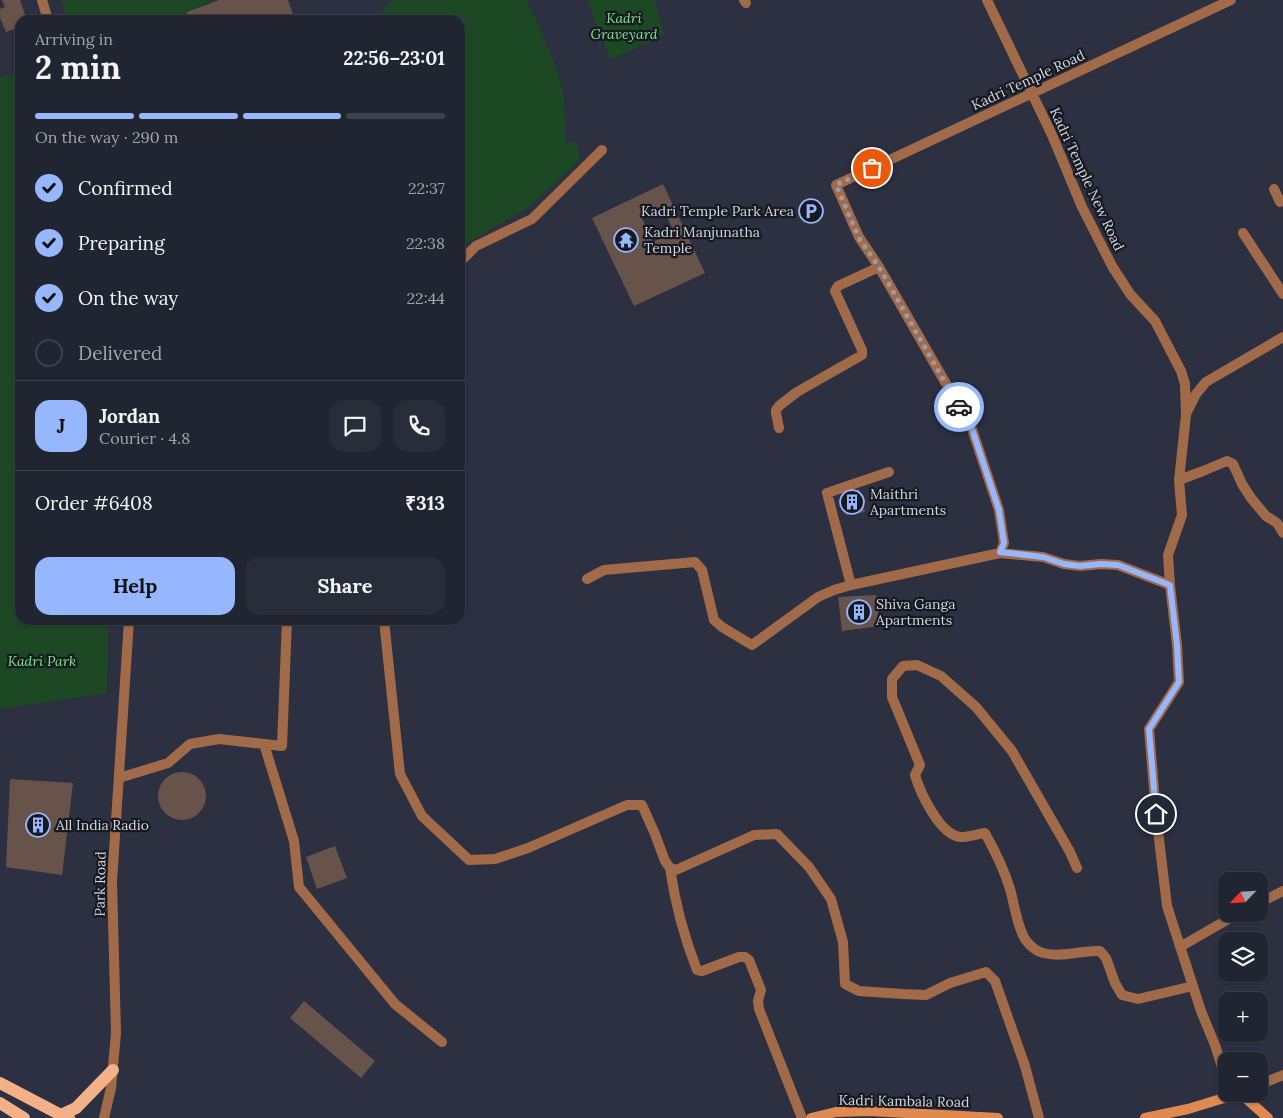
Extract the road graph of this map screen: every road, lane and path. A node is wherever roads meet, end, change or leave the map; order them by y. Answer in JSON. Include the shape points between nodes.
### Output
{"nodes":[{"id":1,"x":42,"y":0,"type":"edge"},
{"id":2,"x":987,"y":0,"type":"edge"},
{"id":3,"x":1231,"y":0,"type":"edge"},
{"id":4,"x":46,"y":15,"type":"edge"},
{"id":5,"x":1032,"y":93,"type":"junction"},
{"id":6,"x":602,"y":150,"type":"dead end"},
{"id":7,"x":1274,"y":189,"type":"dead end"},
{"id":8,"x":1283,"y":200,"type":"edge"},
{"id":9,"x":1243,"y":233,"type":"dead end"},
{"id":10,"x":465,"y":257,"type":"edge"},
{"id":11,"x":879,"y":267,"type":"junction"},
{"id":12,"x":1283,"y":294,"type":"edge"},
{"id":13,"x":1283,"y":337,"type":"edge"},
{"id":14,"x":1186,"y":415,"type":"junction"},
{"id":15,"x":778,"y":428,"type":"dead end"},
{"id":16,"x":889,"y":472,"type":"dead end"},
{"id":17,"x":1179,"y":480,"type":"junction"},
{"id":18,"x":1283,"y":533,"type":"edge"},
{"id":19,"x":1000,"y":552,"type":"junction"},
{"id":20,"x":587,"y":579,"type":"dead end"},
{"id":21,"x":851,"y":585,"type":"junction"},
{"id":22,"x":1170,"y":585,"type":"junction"},
{"id":23,"x":129,"y":625,"type":"edge"},
{"id":24,"x":287,"y":625,"type":"edge"},
{"id":25,"x":385,"y":625,"type":"edge"},
{"id":26,"x":264,"y":744,"type":"junction"},
{"id":27,"x":119,"y":778,"type":"junction"},
{"id":28,"x":670,"y":868,"type":"junction"},
{"id":29,"x":1077,"y":868,"type":"dead end"},
{"id":30,"x":1283,"y":891,"type":"edge"},
{"id":31,"x":1268,"y":898,"type":"edge"},
{"id":32,"x":1223,"y":922,"type":"edge"},
{"id":33,"x":1180,"y":946,"type":"junction"},
{"id":34,"x":1193,"y":986,"type":"junction"},
{"id":35,"x":442,"y":1042,"type":"dead end"},
{"id":36,"x":1218,"y":1052,"type":"edge"},
{"id":37,"x":113,"y":1070,"type":"junction"},
{"id":38,"x":1283,"y":1075,"type":"edge"},
{"id":39,"x":1268,"y":1081,"type":"edge"},
{"id":40,"x":0,"y":1083,"type":"edge"},
{"id":41,"x":1218,"y":1100,"type":"edge"},
{"id":42,"x":1250,"y":1102,"type":"edge"},
{"id":43,"x":0,"y":1103,"type":"edge"},
{"id":44,"x":65,"y":1116,"type":"edge"},
{"id":45,"x":24,"y":1118,"type":"edge"},
{"id":46,"x":104,"y":1118,"type":"edge"},
{"id":47,"x":802,"y":1118,"type":"edge"},
{"id":48,"x":811,"y":1118,"type":"edge"},
{"id":49,"x":998,"y":1118,"type":"edge"},
{"id":50,"x":1039,"y":1118,"type":"edge"},
{"id":51,"x":1145,"y":1118,"type":"edge"},
{"id":52,"x":1268,"y":1118,"type":"edge"}],
"edges":[{"from":1,"to":4,"type":"street"},
{"from":2,"to":5,"type":"street","name":"Kadri Temple New Road"},
{"from":3,"to":5,"type":"street","name":"Kadri Temple Road"},
{"from":5,"to":11,"type":"street","name":"Kadri Temple Road","via":[[836,185],[859,238]]},
{"from":5,"to":14,"type":"street","name":"Kadri Temple New Road","via":[[1112,266],[1130,294],[1155,321],[1181,371],[1185,384]]},
{"from":6,"to":10,"type":"street","via":[[532,219],[476,246]]},
{"from":7,"to":8,"type":"street","via":[[1280,202]]},
{"from":9,"to":12,"type":"street"},
{"from":11,"to":15,"type":"street","via":[[838,286],[835,291],[862,356],[797,392],[780,406],[776,410]]},
{"from":11,"to":19,"type":"street","via":[[972,429],[999,510],[1004,543]]},
{"from":13,"to":14,"type":"street","via":[[1206,382]]},
{"from":14,"to":17,"type":"street","name":"Kadri Temple New Road"},
{"from":16,"to":21,"type":"street","via":[[827,493]]},
{"from":17,"to":18,"type":"street","via":[[1227,461],[1233,464],[1251,498]]},
{"from":17,"to":22,"type":"street","name":"Kadri Temple New Road","via":[[1182,515],[1168,555]]},
{"from":19,"to":21,"type":"street"},
{"from":19,"to":22,"type":"street","via":[[1080,566],[1118,565]]},
{"from":20,"to":21,"type":"street","via":[[604,570],[695,562],[702,570],[714,620],[752,645],[818,597]]},
{"from":22,"to":33,"type":"street","name":"Kadri Temple New Road","via":[[1179,682],[1149,729],[1167,906]]},
{"from":23,"to":27,"type":"street","name":"Park Road"},
{"from":24,"to":26,"type":"street","via":[[282,746]]},
{"from":25,"to":28,"type":"street","via":[[400,774],[422,816],[469,860],[495,859],[627,805],[642,805]]},
{"from":26,"to":27,"type":"street","via":[[219,739],[190,744],[168,763]]},
{"from":26,"to":35,"type":"street","via":[[294,841],[299,887],[395,1004]]},
{"from":27,"to":37,"type":"street","name":"Park Road","via":[[112,882],[116,1032]]},
{"from":28,"to":47,"type":"street","via":[[688,948],[697,970],[739,957],[749,960],[761,990],[759,1009]]},
{"from":28,"to":50,"type":"street","via":[[676,870],[754,835],[777,834],[809,867],[831,899],[843,942],[845,984],[859,991],[926,995],[950,983],[986,972],[995,981],[1025,1066]]},
{"from":29,"to":34,"type":"street","via":[[1012,751],[976,707],[941,676],[917,665],[903,666],[892,678],[892,697],[920,765],[915,774],[919,789],[939,822],[950,833],[960,837],[985,833],[998,858],[1027,943],[1049,954],[1100,951],[1122,995],[1138,999]]},
{"from":30,"to":31,"type":"street"},
{"from":32,"to":33,"type":"street"},
{"from":33,"to":34,"type":"street","name":"Kadri Temple New Road"},
{"from":34,"to":36,"type":"street","name":"Kadri Temple New Road"},
{"from":37,"to":44,"type":"main road"},
{"from":37,"to":46,"type":"street","name":"Park Road"},
{"from":38,"to":39,"type":"street"},
{"from":40,"to":44,"type":"main road"},
{"from":41,"to":51,"type":"street"},
{"from":42,"to":52,"type":"street"},
{"from":43,"to":45,"type":"main road"},
{"from":48,"to":49,"type":"street","name":"Kadri Kambala Road","via":[[836,1112],[869,1111]]}]}
